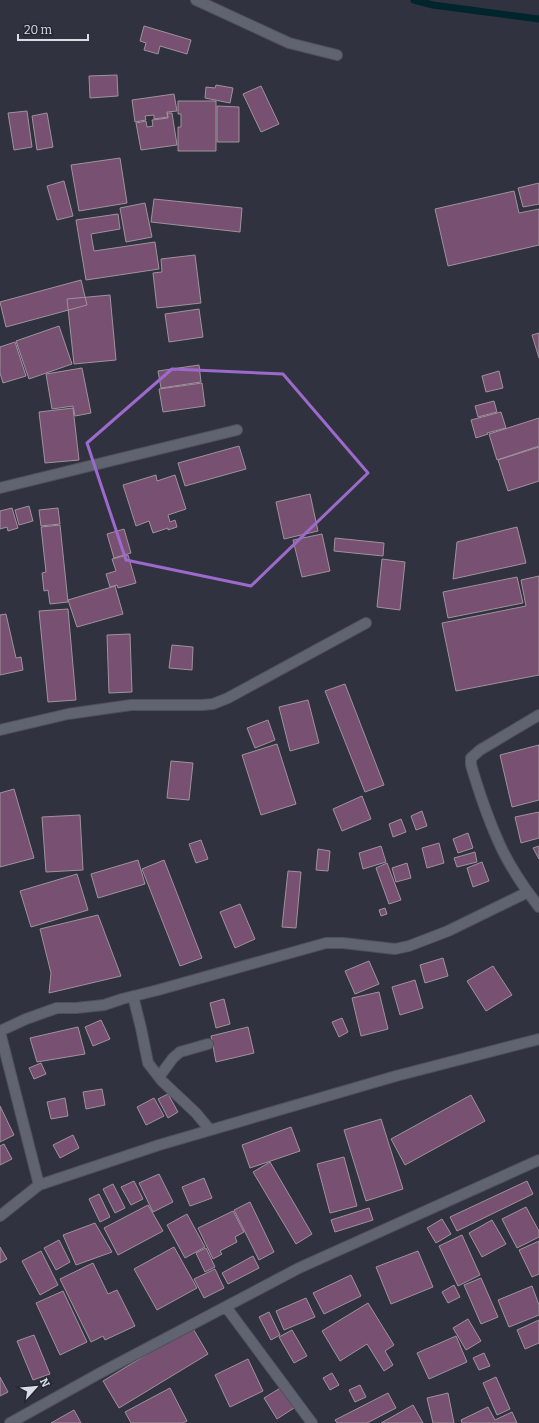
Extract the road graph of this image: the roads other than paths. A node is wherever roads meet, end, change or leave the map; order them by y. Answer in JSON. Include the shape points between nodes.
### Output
{"nodes":[{"id":1,"x":196,"y":0,"type":"edge"},
{"id":2,"x":337,"y":55,"type":"dead end"},
{"id":3,"x":237,"y":430,"type":"dead end"},
{"id":4,"x":0,"y":488,"type":"edge"},
{"id":5,"x":366,"y":623,"type":"dead end"},
{"id":6,"x":539,"y":715,"type":"edge"},
{"id":7,"x":0,"y":730,"type":"edge"},
{"id":8,"x":528,"y":892,"type":"junction"},
{"id":9,"x":539,"y":908,"type":"edge"},
{"id":10,"x":133,"y":996,"type":"junction"},
{"id":11,"x":0,"y":1032,"type":"edge"},
{"id":12,"x":539,"y":1039,"type":"edge"},
{"id":13,"x":208,"y":1044,"type":"dead end"},
{"id":14,"x":158,"y":1077,"type":"junction"},
{"id":15,"x":210,"y":1130,"type":"junction"},
{"id":16,"x":539,"y":1160,"type":"edge"},
{"id":17,"x":39,"y":1185,"type":"junction"},
{"id":18,"x":0,"y":1216,"type":"edge"},
{"id":19,"x":226,"y":1307,"type":"junction"},
{"id":20,"x":10,"y":1423,"type":"edge"},
{"id":21,"x":312,"y":1423,"type":"edge"}],
"edges":[{"from":1,"to":2,"type":"street","via":[[289,43]]},
{"from":3,"to":4,"type":"street"},
{"from":5,"to":7,"type":"street","via":[[213,704],[131,705],[68,714]]},
{"from":6,"to":8,"type":"street","via":[[471,758],[483,804],[500,847]]},
{"from":8,"to":9,"type":"street"},
{"from":8,"to":10,"type":"street","via":[[448,931],[409,946],[395,948],[326,943]]},
{"from":10,"to":11,"type":"street","via":[[104,1005],[57,1008]]},
{"from":10,"to":14,"type":"street","via":[[148,1063]]},
{"from":11,"to":17,"type":"street"},
{"from":12,"to":15,"type":"street","via":[[396,1076]]},
{"from":13,"to":14,"type":"street","via":[[180,1052]]},
{"from":14,"to":15,"type":"street"},
{"from":15,"to":17,"type":"street"},
{"from":16,"to":19,"type":"street","via":[[299,1268]]},
{"from":17,"to":18,"type":"street"},
{"from":19,"to":20,"type":"street"},
{"from":19,"to":21,"type":"street"}]}
